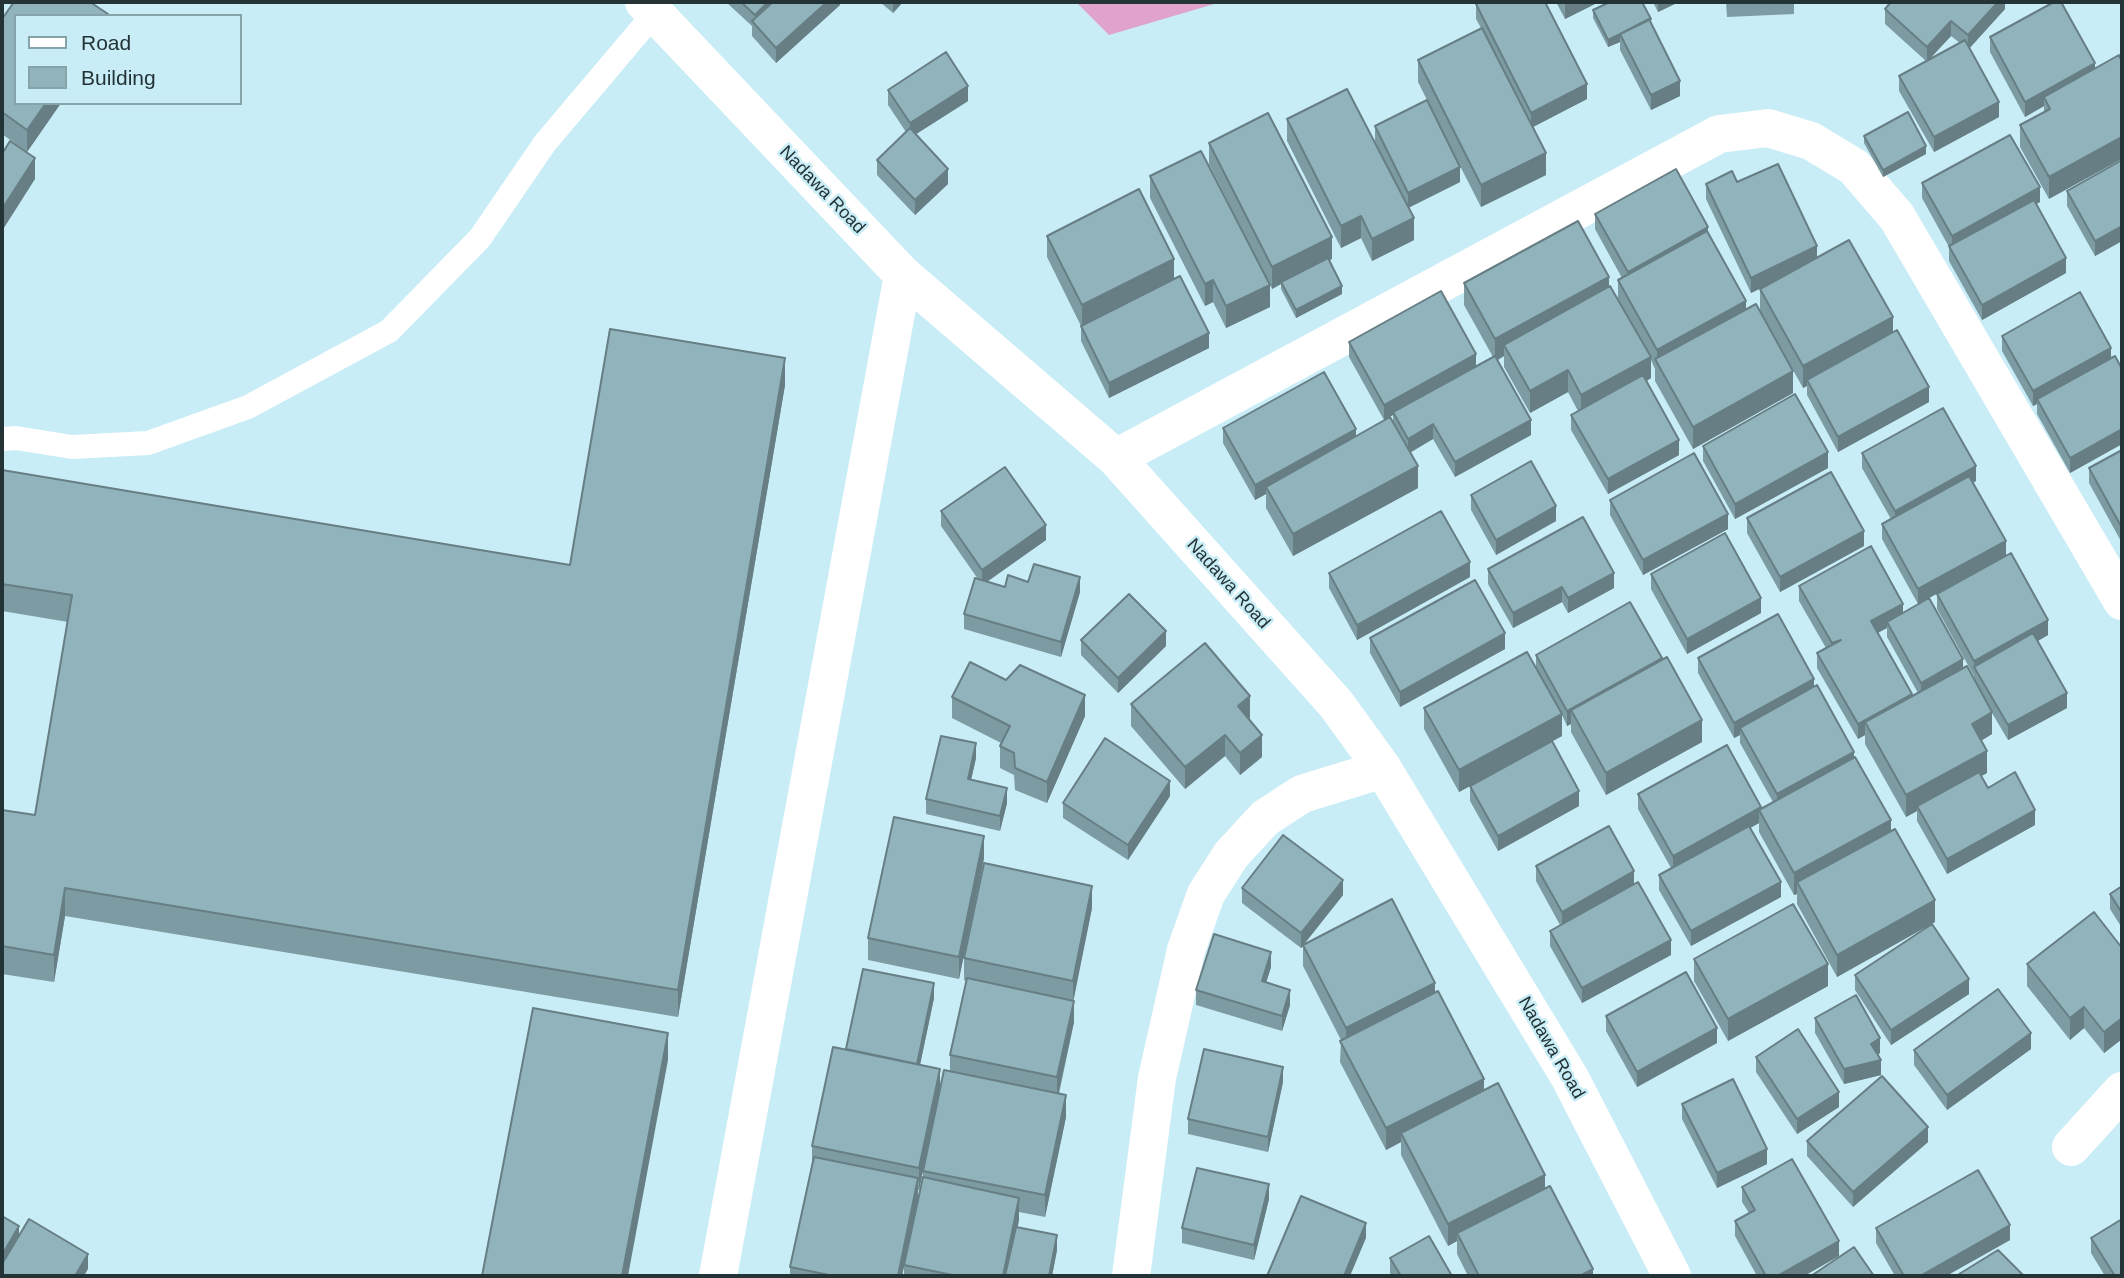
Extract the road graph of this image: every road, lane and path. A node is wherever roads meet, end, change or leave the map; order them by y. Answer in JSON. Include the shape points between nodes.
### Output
{"nodes":[{"id":1,"x":655,"y":6,"type":"edge"},
{"id":2,"x":904,"y":275,"type":"junction"},
{"id":3,"x":2,"y":439,"type":"edge"},
{"id":4,"x":1116,"y":458,"type":"junction"},
{"id":5,"x":2122,"y":601,"type":"edge"},
{"id":6,"x":1383,"y":769,"type":"junction"},
{"id":7,"x":2122,"y":1091,"type":"edge"},
{"id":8,"x":2071,"y":1147,"type":"dead end"},
{"id":9,"x":718,"y":1276,"type":"edge"},
{"id":10,"x":1131,"y":1276,"type":"edge"},
{"id":11,"x":1672,"y":1276,"type":"edge"}],
"edges":[{"from":1,"to":2,"type":"street","name":"Nadawa Road"},
{"from":1,"to":3,"type":"lane","via":[[545,143],[480,238],[389,331],[248,407],[148,443],[72,447]]},
{"from":2,"to":4,"type":"street","name":"Nadawa Road"},
{"from":2,"to":9,"type":"street"},
{"from":4,"to":5,"type":"street","via":[[1719,134],[1768,128],[1811,141],[1854,167],[1897,217]]},
{"from":4,"to":6,"type":"street","name":"Nadawa Road","via":[[1336,705]]},
{"from":6,"to":10,"type":"street","via":[[1302,794],[1265,818],[1231,855],[1206,894],[1186,950],[1157,1078]]},
{"from":6,"to":11,"type":"street","name":"Nadawa Road","via":[[1570,1077]]},
{"from":7,"to":8,"type":"street"}]}
